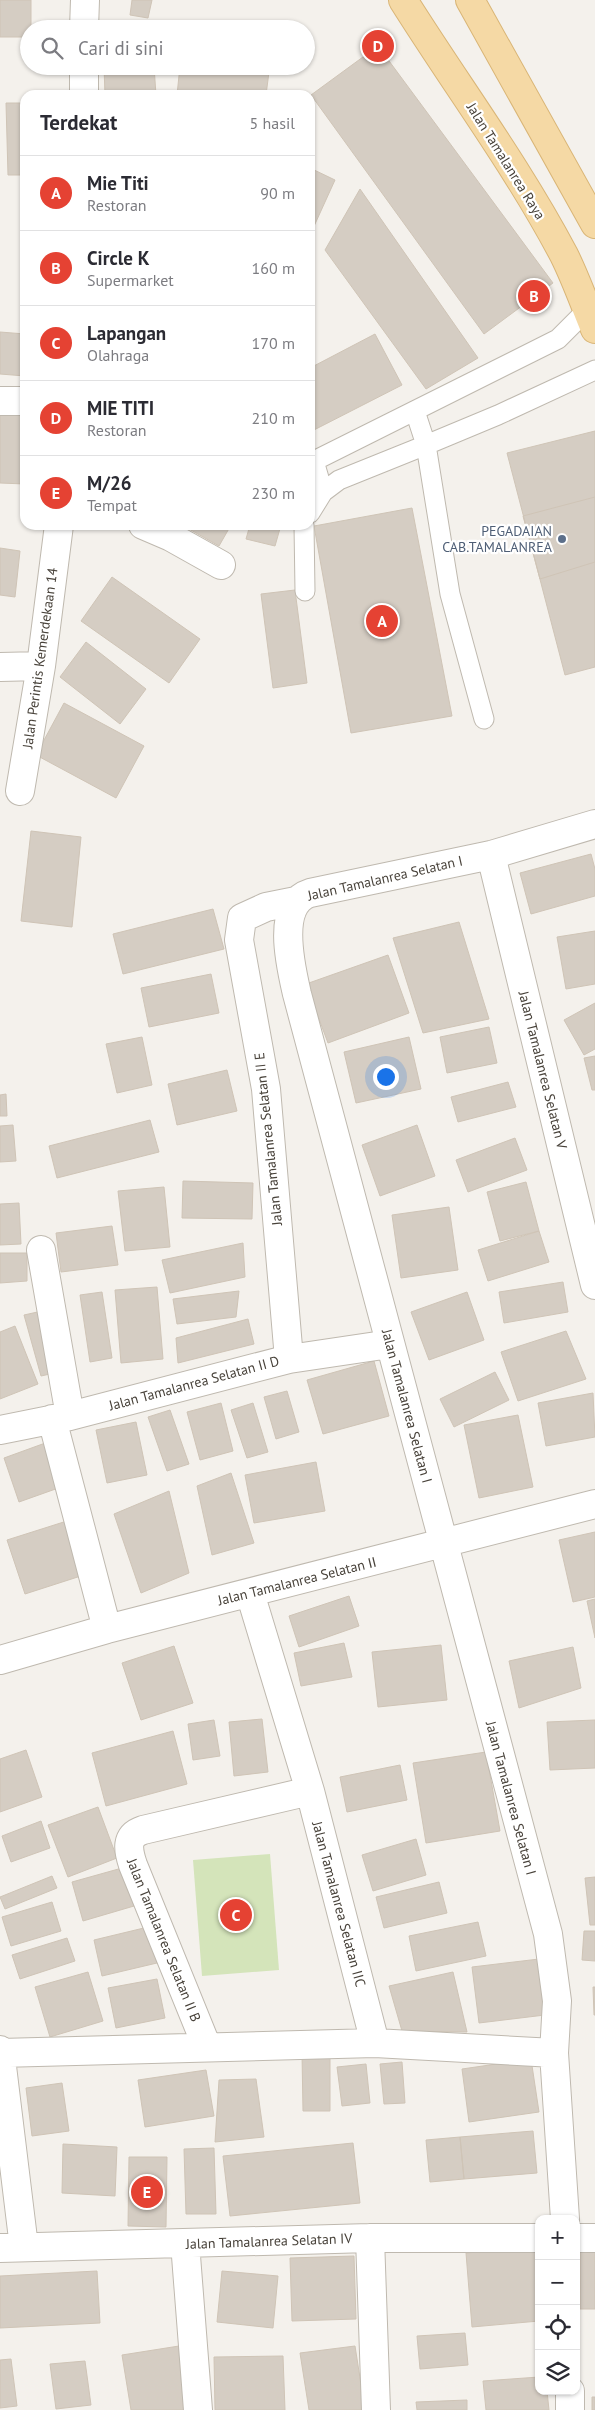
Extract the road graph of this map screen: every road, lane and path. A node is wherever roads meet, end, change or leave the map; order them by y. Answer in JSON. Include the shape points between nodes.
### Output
{"nodes":[{"id":1,"x":85,"y":0,"type":"edge"},
{"id":2,"x":403,"y":0,"type":"edge"},
{"id":3,"x":470,"y":0,"type":"edge"},
{"id":4,"x":84,"y":20,"type":"edge"},
{"id":5,"x":84,"y":75,"type":"edge"},
{"id":6,"x":84,"y":90,"type":"edge"},
{"id":7,"x":595,"y":224,"type":"edge"},
{"id":8,"x":591,"y":320,"type":"edge"},
{"id":9,"x":595,"y":370,"type":"edge"},
{"id":10,"x":20,"y":400,"type":"edge"},
{"id":11,"x":0,"y":401,"type":"edge"},
{"id":12,"x":415,"y":411,"type":"junction"},
{"id":13,"x":426,"y":445,"type":"junction"},
{"id":14,"x":315,"y":460,"type":"edge"},
{"id":15,"x":315,"y":464,"type":"edge"},
{"id":16,"x":322,"y":492,"type":"junction"},
{"id":17,"x":315,"y":504,"type":"edge"},
{"id":18,"x":58,"y":530,"type":"edge"},
{"id":19,"x":155,"y":530,"type":"edge"},
{"id":20,"x":304,"y":530,"type":"edge"},
{"id":21,"x":221,"y":565,"type":"dead end"},
{"id":22,"x":305,"y":590,"type":"dead end"},
{"id":23,"x":41,"y":666,"type":"junction"},
{"id":24,"x":0,"y":667,"type":"edge"},
{"id":25,"x":484,"y":720,"type":"dead end"},
{"id":26,"x":20,"y":791,"type":"dead end"},
{"id":27,"x":595,"y":824,"type":"edge"},
{"id":28,"x":491,"y":855,"type":"junction"},
{"id":29,"x":296,"y":901,"type":"junction"},
{"id":30,"x":41,"y":1250,"type":"dead end"},
{"id":31,"x":595,"y":1285,"type":"edge"},
{"id":32,"x":390,"y":1344,"type":"junction"},
{"id":33,"x":289,"y":1358,"type":"junction"},
{"id":34,"x":61,"y":1418,"type":"junction"},
{"id":35,"x":0,"y":1430,"type":"edge"},
{"id":36,"x":595,"y":1504,"type":"edge"},
{"id":37,"x":442,"y":1545,"type":"junction"},
{"id":38,"x":250,"y":1593,"type":"junction"},
{"id":39,"x":107,"y":1629,"type":"junction"},
{"id":40,"x":0,"y":1660,"type":"edge"},
{"id":41,"x":310,"y":1791,"type":"junction"},
{"id":42,"x":376,"y":2044,"type":"junction"},
{"id":43,"x":207,"y":2047,"type":"junction"},
{"id":44,"x":0,"y":2052,"type":"edge"},
{"id":45,"x":554,"y":2053,"type":"junction"},
{"id":46,"x":566,"y":2215,"type":"edge"},
{"id":47,"x":370,"y":2238,"type":"junction"},
{"id":48,"x":535,"y":2238,"type":"edge"},
{"id":49,"x":580,"y":2238,"type":"edge"},
{"id":50,"x":595,"y":2238,"type":"edge"},
{"id":51,"x":185,"y":2243,"type":"junction"},
{"id":52,"x":12,"y":2248,"type":"edge"},
{"id":53,"x":570,"y":2395,"type":"edge"},
{"id":54,"x":198,"y":2410,"type":"edge"},
{"id":55,"x":376,"y":2410,"type":"edge"},
{"id":56,"x":570,"y":2410,"type":"edge"}],
"edges":[{"from":1,"to":4,"type":"street"},
{"from":2,"to":8,"type":"main road","name":"Jalan Tamalanrea Raya","via":[[526,189],[565,257]]},
{"from":3,"to":7,"type":"main road"},
{"from":5,"to":6,"type":"street"},
{"from":8,"to":12,"type":"lane"},
{"from":9,"to":13,"type":"lane"},
{"from":10,"to":11,"type":"street"},
{"from":12,"to":13,"type":"lane"},
{"from":12,"to":14,"type":"lane"},
{"from":13,"to":16,"type":"lane","via":[[339,480]]},
{"from":13,"to":25,"type":"lane","via":[[450,594]]},
{"from":15,"to":16,"type":"lane"},
{"from":16,"to":17,"type":"lane"},
{"from":18,"to":23,"type":"street","name":"Jalan Perintis Kemerdekaan 14"},
{"from":19,"to":21,"type":"street"},
{"from":20,"to":22,"type":"lane"},
{"from":23,"to":24,"type":"street"},
{"from":23,"to":26,"type":"street","name":"Jalan Perintis Kemerdekaan 14"},
{"from":27,"to":28,"type":"street","name":"Jalan Tamalanrea Selatan I"},
{"from":28,"to":29,"type":"street","name":"Jalan Tamalanrea Selatan I","via":[[310,893]]},
{"from":28,"to":31,"type":"street","name":"Jalan Tamalanrea Selatan V"},
{"from":29,"to":32,"type":"street","name":"Jalan Tamalanrea Selatan I","via":[[289,916],[292,971]]},
{"from":29,"to":33,"type":"street","name":"Jalan Tamalanrea Selatan II E","via":[[266,907],[242,918],[239,940],[266,1089]]},
{"from":30,"to":34,"type":"street"},
{"from":32,"to":33,"type":"street","name":"Jalan Tamalanrea Selatan II D"},
{"from":32,"to":37,"type":"street","name":"Jalan Tamalanrea Selatan I"},
{"from":33,"to":34,"type":"street","name":"Jalan Tamalanrea Selatan II D"},
{"from":34,"to":35,"type":"street","name":"Jalan Tamalanrea Selatan II D"},
{"from":34,"to":39,"type":"street"},
{"from":36,"to":37,"type":"street","name":"Jalan Tamalanrea Selatan II"},
{"from":37,"to":38,"type":"street","name":"Jalan Tamalanrea Selatan II"},
{"from":37,"to":45,"type":"street","name":"Jalan Tamalanrea Selatan I","via":[[548,1934],[557,2001]]},
{"from":38,"to":39,"type":"street","name":"Jalan Tamalanrea Selatan II"},
{"from":38,"to":41,"type":"street","name":"Jalan Tamalanrea Selatan IIC"},
{"from":39,"to":40,"type":"street","name":"Jalan Tamalanrea Selatan II"},
{"from":41,"to":42,"type":"street","name":"Jalan Tamalanrea Selatan IIC"},
{"from":41,"to":43,"type":"street","name":"Jalan Tamalanrea Selatan II B","via":[[143,1830],[135,1833],[130,1841],[128,1851]]},
{"from":42,"to":43,"type":"street"},
{"from":42,"to":45,"type":"street"},
{"from":43,"to":44,"type":"street"},
{"from":44,"to":52,"type":"street"},
{"from":45,"to":46,"type":"street","name":"Jalan Tamalanrea Selatan I"},
{"from":47,"to":48,"type":"street","name":"Jalan Tamalanrea Selatan IV"},
{"from":47,"to":51,"type":"street","name":"Jalan Tamalanrea Selatan IV"},
{"from":47,"to":55,"type":"street"},
{"from":49,"to":50,"type":"street"},
{"from":51,"to":52,"type":"street","name":"Jalan Tamalanrea Selatan IV"},
{"from":51,"to":54,"type":"street"},
{"from":53,"to":56,"type":"street"}]}
